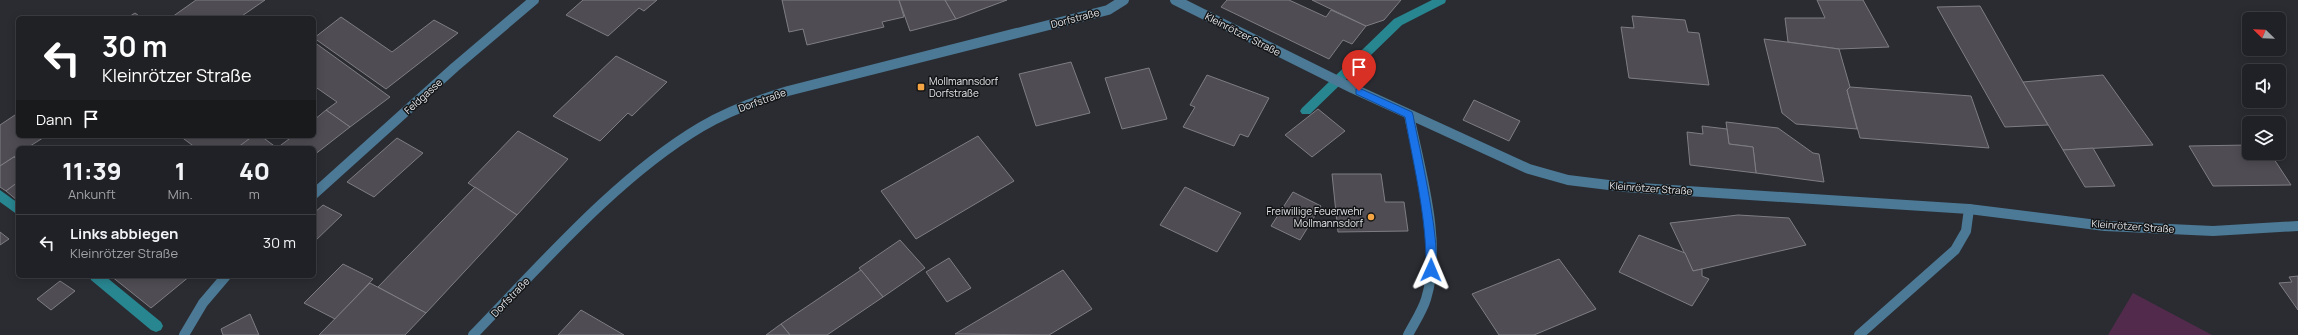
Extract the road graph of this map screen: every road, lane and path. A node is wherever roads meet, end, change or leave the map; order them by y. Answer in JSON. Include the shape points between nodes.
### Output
{"nodes":[{"id":1,"x":534,"y":0,"type":"edge"},
{"id":2,"x":1124,"y":0,"type":"edge"},
{"id":3,"x":1175,"y":0,"type":"edge"},
{"id":4,"x":1409,"y":115,"type":"junction"},
{"id":5,"x":316,"y":192,"type":"edge"},
{"id":6,"x":1969,"y":209,"type":"junction"},
{"id":7,"x":2298,"y":226,"type":"edge"},
{"id":8,"x":224,"y":278,"type":"edge"},
{"id":9,"x":184,"y":335,"type":"edge"},
{"id":10,"x":473,"y":335,"type":"edge"},
{"id":11,"x":1408,"y":335,"type":"edge"},
{"id":12,"x":1859,"y":335,"type":"edge"}],
"edges":[{"from":1,"to":5,"type":"street","name":"Feldgasse"},
{"from":2,"to":10,"type":"street","name":"Dorfstraße","via":[[1108,10],[788,91],[752,103],[701,127],[676,142],[625,184],[569,236]]},
{"from":3,"to":4,"type":"street","name":"Kleinrötzer Straße"},
{"from":4,"to":6,"type":"street","name":"Kleinrötzer Straße","via":[[1529,169],[1568,180],[1625,187]]},
{"from":4,"to":11,"type":"street","via":[[1431,246],[1427,294]]},
{"from":6,"to":7,"type":"street","name":"Kleinrötzer Straße","via":[[2105,226],[2182,230],[2213,231]]},
{"from":6,"to":12,"type":"street","via":[[1970,218],[1963,240],[1955,250]]},
{"from":8,"to":9,"type":"street","via":[[203,303]]}]}
